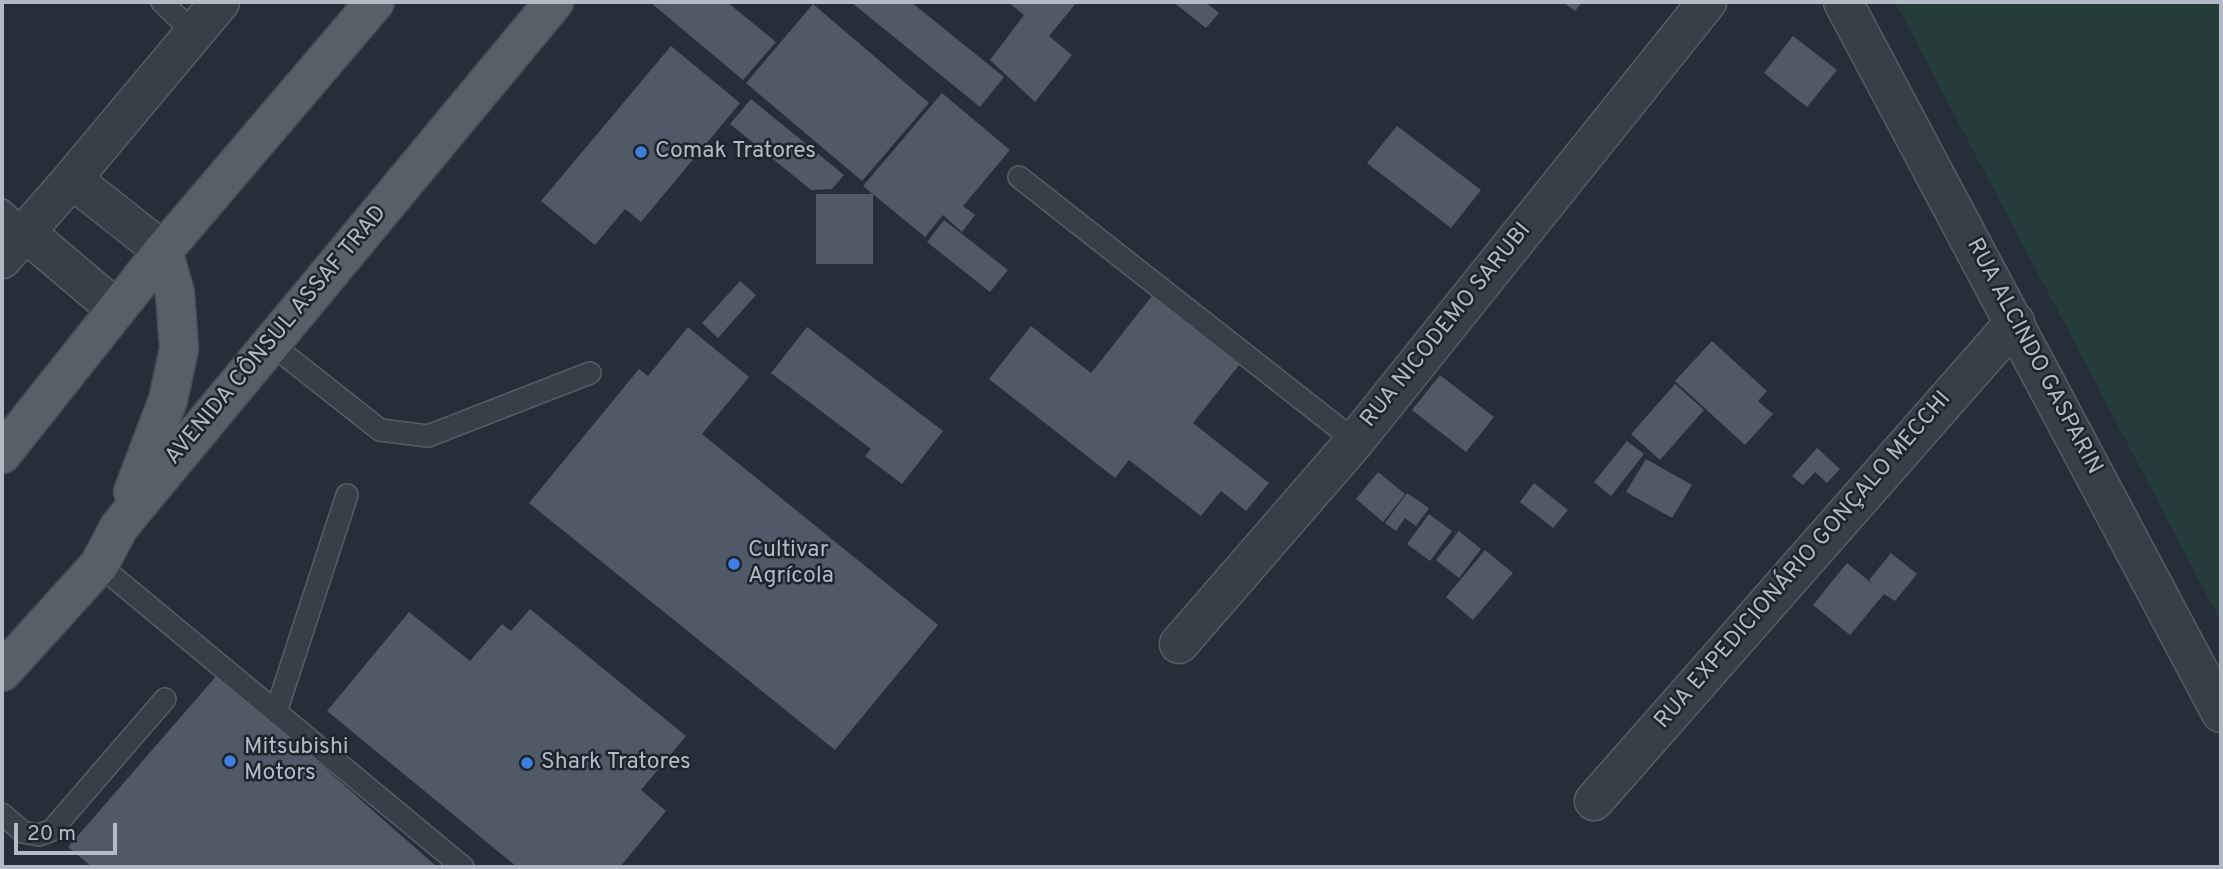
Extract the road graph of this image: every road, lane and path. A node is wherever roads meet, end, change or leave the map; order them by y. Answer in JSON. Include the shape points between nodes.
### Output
{"nodes":[{"id":1,"x":162,"y":2,"type":"edge"},
{"id":2,"x":220,"y":2,"type":"edge"},
{"id":3,"x":375,"y":2,"type":"edge"},
{"id":4,"x":554,"y":2,"type":"edge"},
{"id":5,"x":1707,"y":2,"type":"edge"},
{"id":6,"x":1843,"y":2,"type":"edge"},
{"id":7,"x":194,"y":33,"type":"junction"},
{"id":8,"x":1019,"y":177,"type":"dead end"},
{"id":9,"x":72,"y":179,"type":"junction"},
{"id":10,"x":9,"y":234,"type":"edge"},
{"id":11,"x":163,"y":251,"type":"junction"},
{"id":12,"x":116,"y":309,"type":"junction"},
{"id":13,"x":2015,"y":321,"type":"junction"},
{"id":14,"x":271,"y":344,"type":"junction"},
{"id":15,"x":590,"y":373,"type":"dead end"},
{"id":16,"x":1354,"y":441,"type":"junction"},
{"id":17,"x":2,"y":454,"type":"edge"},
{"id":18,"x":347,"y":495,"type":"dead end"},
{"id":19,"x":119,"y":527,"type":"junction"},
{"id":20,"x":99,"y":565,"type":"junction"},
{"id":21,"x":1179,"y":644,"type":"dead end"},
{"id":22,"x":2,"y":672,"type":"edge"},
{"id":23,"x":165,"y":699,"type":"dead end"},
{"id":24,"x":276,"y":712,"type":"junction"},
{"id":25,"x":2221,"y":713,"type":"edge"},
{"id":26,"x":1594,"y":801,"type":"dead end"},
{"id":27,"x":2,"y":814,"type":"edge"},
{"id":28,"x":463,"y":867,"type":"edge"}],
"edges":[{"from":1,"to":7,"type":"lane"},
{"from":2,"to":7,"type":"street"},
{"from":3,"to":11,"type":"main road"},
{"from":4,"to":14,"type":"main road","name":"AVENIDA CÔNSUL ASSAF TRAD"},
{"from":5,"to":16,"type":"street","name":"RUA NICODEMO SARUBI"},
{"from":6,"to":13,"type":"street","name":"RUA ALCINDO GASPARIN"},
{"from":7,"to":9,"type":"street"},
{"from":8,"to":16,"type":"lane"},
{"from":9,"to":10,"type":"street"},
{"from":9,"to":11,"type":"street"},
{"from":10,"to":12,"type":"street"},
{"from":11,"to":12,"type":"main road"},
{"from":11,"to":19,"type":"main road","via":[[173,282],[179,349],[168,400]]},
{"from":12,"to":17,"type":"main road"},
{"from":13,"to":25,"type":"street","name":"RUA ALCINDO GASPARIN"},
{"from":13,"to":26,"type":"street","name":"RUA EXPEDICIONÁRIO GONÇALO MECCHI"},
{"from":14,"to":15,"type":"lane","via":[[380,430],[428,436]]},
{"from":14,"to":19,"type":"main road","name":"AVENIDA CÔNSUL ASSAF TRAD"},
{"from":16,"to":21,"type":"street","name":"RUA NICODEMO SARUBI"},
{"from":18,"to":24,"type":"lane"},
{"from":19,"to":20,"type":"main road","name":"AVENIDA CÔNSUL ASSAF TRAD"},
{"from":20,"to":22,"type":"main road","name":"AVENIDA CÔNSUL ASSAF TRAD"},
{"from":20,"to":24,"type":"lane"},
{"from":23,"to":27,"type":"lane","via":[[52,830],[39,835],[23,832]]},
{"from":24,"to":28,"type":"lane"}]}
